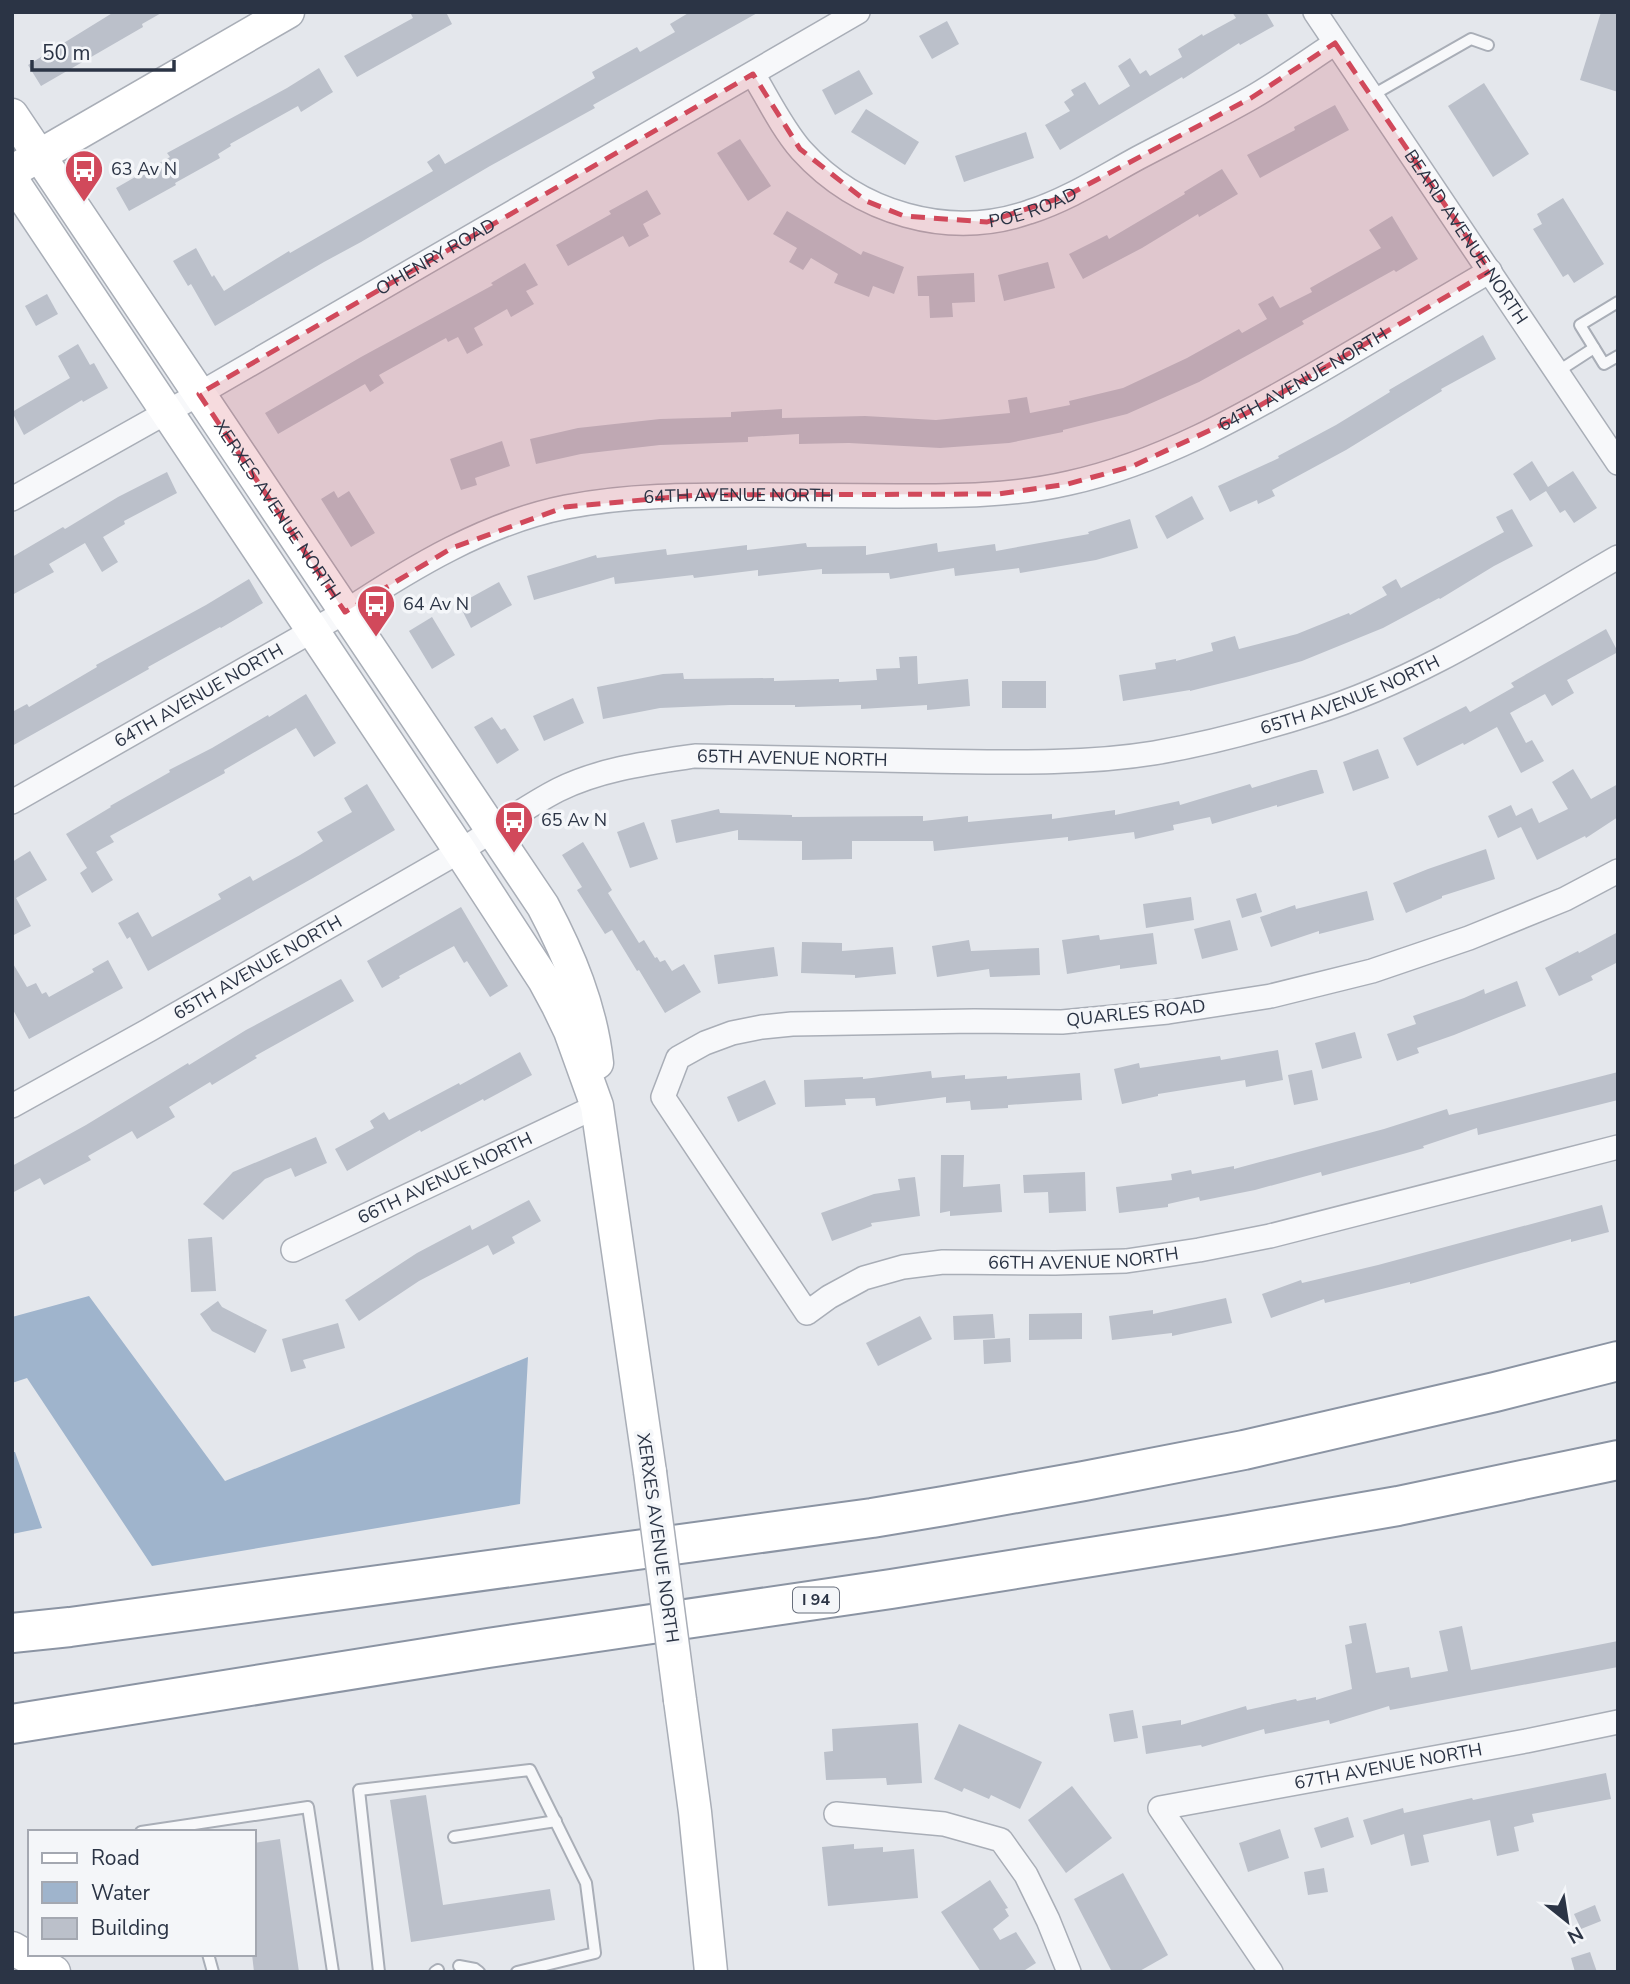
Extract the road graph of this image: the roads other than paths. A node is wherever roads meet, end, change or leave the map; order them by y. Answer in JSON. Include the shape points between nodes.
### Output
{"nodes":[{"id":1,"x":288,"y":12,"type":"edge"},
{"id":2,"x":858,"y":12,"type":"edge"},
{"id":3,"x":1315,"y":12,"type":"edge"},
{"id":4,"x":1335,"y":43,"type":"junction"},
{"id":5,"x":1488,"y":45,"type":"dead end"},
{"id":6,"x":752,"y":74,"type":"junction"},
{"id":7,"x":1371,"y":96,"type":"junction"},
{"id":8,"x":12,"y":115,"type":"edge"},
{"id":9,"x":39,"y":156,"type":"junction"},
{"id":10,"x":12,"y":172,"type":"edge"},
{"id":11,"x":12,"y":180,"type":"edge"},
{"id":12,"x":1490,"y":271,"type":"junction"},
{"id":13,"x":1618,"y":302,"type":"edge"},
{"id":14,"x":1594,"y":348,"type":"junction"},
{"id":15,"x":1618,"y":356,"type":"edge"},
{"id":16,"x":1557,"y":372,"type":"junction"},
{"id":17,"x":199,"y":394,"type":"junction"},
{"id":18,"x":167,"y":412,"type":"junction"},
{"id":19,"x":1618,"y":463,"type":"edge"},
{"id":20,"x":12,"y":499,"type":"edge"},
{"id":21,"x":1618,"y":557,"type":"edge"},
{"id":22,"x":345,"y":612,"type":"junction"},
{"id":23,"x":313,"y":630,"type":"junction"},
{"id":24,"x":12,"y":802,"type":"edge"},
{"id":25,"x":492,"y":832,"type":"junction"},
{"id":26,"x":460,"y":851,"type":"junction"},
{"id":27,"x":1618,"y":871,"type":"edge"},
{"id":28,"x":663,"y":1097,"type":"joint"},
{"id":29,"x":12,"y":1106,"type":"edge"},
{"id":30,"x":597,"y":1106,"type":"junction"},
{"id":31,"x":1618,"y":1147,"type":"edge"},
{"id":32,"x":293,"y":1250,"type":"dead end"},
{"id":33,"x":1618,"y":1361,"type":"edge"},
{"id":34,"x":1618,"y":1460,"type":"edge"},
{"id":35,"x":70,"y":1627,"type":"junction"},
{"id":36,"x":12,"y":1633,"type":"edge"},
{"id":37,"x":12,"y":1646,"type":"edge"},
{"id":38,"x":1618,"y":1721,"type":"edge"},
{"id":39,"x":12,"y":1724,"type":"edge"},
{"id":40,"x":836,"y":1814,"type":"dead end"},
{"id":41,"x":556,"y":1821,"type":"junction"},
{"id":42,"x":154,"y":1830,"type":"edge"},
{"id":43,"x":454,"y":1837,"type":"dead end"},
{"id":44,"x":459,"y":1966,"type":"dead end"},
{"id":45,"x":332,"y":1972,"type":"edge"},
{"id":46,"x":379,"y":1972,"type":"edge"},
{"id":47,"x":479,"y":1972,"type":"edge"},
{"id":48,"x":517,"y":1972,"type":"edge"},
{"id":49,"x":711,"y":1972,"type":"edge"},
{"id":50,"x":1069,"y":1972,"type":"edge"},
{"id":51,"x":1271,"y":1972,"type":"edge"}],
"edges":[{"from":1,"to":9,"type":"street"},
{"from":2,"to":6,"type":"street","name":"O'HENRY ROAD"},
{"from":3,"to":4,"type":"street","name":"BEARD AVENUE NORTH"},
{"from":4,"to":6,"type":"street","name":"POE ROAD","via":[[1251,98],[1066,196],[987,222],[946,223],[904,216],[866,201],[800,149]]},
{"from":4,"to":7,"type":"street","name":"BEARD AVENUE NORTH"},
{"from":5,"to":7,"type":"lane","via":[[1471,39]]},
{"from":6,"to":17,"type":"street","name":"O'HENRY ROAD"},
{"from":7,"to":12,"type":"street","name":"BEARD AVENUE NORTH"},
{"from":8,"to":9,"type":"street","name":"XERXES AVENUE NORTH"},
{"from":9,"to":10,"type":"street"},
{"from":9,"to":17,"type":"street","name":"XERXES AVENUE NORTH"},
{"from":11,"to":18,"type":"street","name":"XERXES AVENUE NORTH"},
{"from":12,"to":16,"type":"street","name":"BEARD AVENUE NORTH"},
{"from":12,"to":22,"type":"street","name":"64TH AVENUE NORTH","via":[[1247,413],[1133,466],[1068,484],[998,494],[697,495],[632,497],[565,507],[496,528],[452,548]]},
{"from":13,"to":14,"type":"lane","via":[[1580,325]]},
{"from":14,"to":15,"type":"lane","via":[[1604,364]]},
{"from":14,"to":16,"type":"lane"},
{"from":16,"to":19,"type":"street","name":"BEARD AVENUE NORTH"},
{"from":17,"to":18,"type":"street","name":"O'HENRY ROAD"},
{"from":17,"to":22,"type":"street","name":"XERXES AVENUE NORTH"},
{"from":18,"to":20,"type":"street","name":"O'HENRY ROAD"},
{"from":18,"to":23,"type":"street","name":"XERXES AVENUE NORTH"},
{"from":21,"to":25,"type":"street","name":"65TH AVENUE NORTH","via":[[1380,688],[1244,733],[1154,753],[1069,761],[695,756],[603,772],[519,811]]},
{"from":22,"to":23,"type":"street","name":"64TH AVENUE NORTH"},
{"from":22,"to":25,"type":"street","name":"XERXES AVENUE NORTH"},
{"from":23,"to":24,"type":"street","name":"64TH AVENUE NORTH"},
{"from":23,"to":26,"type":"street","name":"XERXES AVENUE NORTH"},
{"from":25,"to":26,"type":"street","name":"65TH AVENUE NORTH"},
{"from":25,"to":30,"type":"street","name":"XERXES AVENUE NORTH","via":[[543,906],[568,958],[586,1006],[596,1054]]},
{"from":26,"to":29,"type":"street","name":"65TH AVENUE NORTH"},
{"from":26,"to":30,"type":"street","name":"XERXES AVENUE NORTH","via":[[558,1006]]},
{"from":27,"to":28,"type":"street","name":"QUARLES ROAD","via":[[1469,939],[1372,971],[1271,996],[1062,1022],[792,1024],[732,1032],[678,1058]]},
{"from":28,"to":31,"type":"street","name":"66TH AVENUE NORTH","via":[[807,1312],[864,1278],[903,1267],[943,1262],[1126,1261],[1199,1250]]},
{"from":30,"to":32,"type":"street","name":"66TH AVENUE NORTH"},
{"from":30,"to":49,"type":"street","name":"XERXES AVENUE NORTH","bridge":true,"via":[[695,1812]]},
{"from":33,"to":35,"type":"highway","via":[[1244,1450],[944,1506]]},
{"from":34,"to":39,"type":"highway","number":"I 94","via":[[1398,1506],[1229,1535]]},
{"from":35,"to":36,"type":"highway"},
{"from":35,"to":37,"type":"highway"},
{"from":38,"to":51,"type":"street","name":"67TH AVENUE NORTH","via":[[1160,1808]]},
{"from":40,"to":50,"type":"street","via":[[944,1824],[1001,1840],[1026,1875]]},
{"from":41,"to":43,"type":"lane"},
{"from":41,"to":46,"type":"lane","via":[[530,1770],[359,1790]]},
{"from":41,"to":48,"type":"lane","via":[[586,1882],[595,1953]]},
{"from":42,"to":45,"type":"lane","via":[[308,1807]]},
{"from":44,"to":47,"type":"lane"}]}
